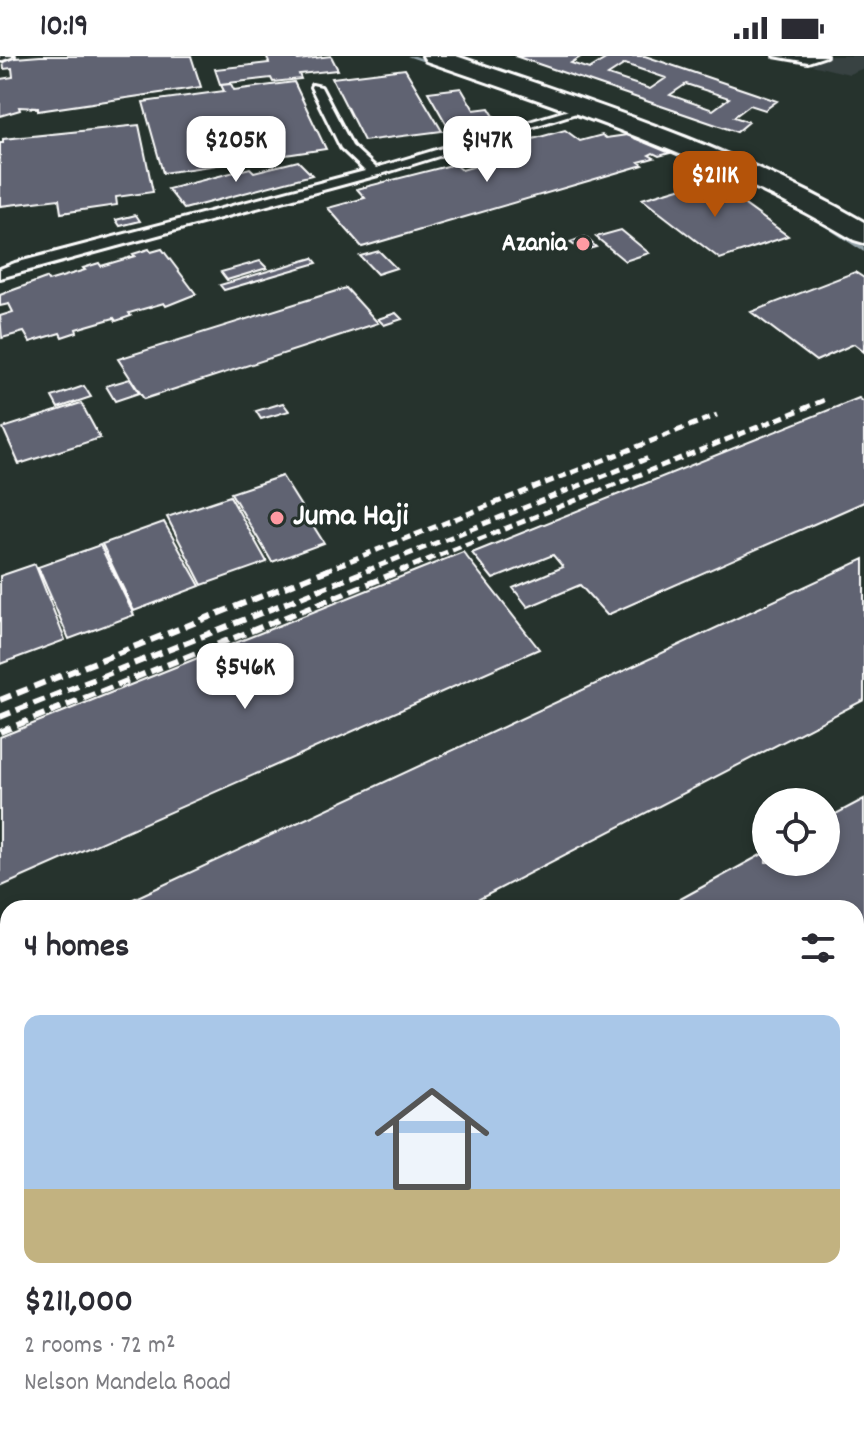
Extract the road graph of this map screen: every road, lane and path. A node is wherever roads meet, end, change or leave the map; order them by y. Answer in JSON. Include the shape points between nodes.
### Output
{"nodes":[{"id":1,"x":9,"y":56,"type":"edge"},
{"id":2,"x":434,"y":56,"type":"edge"},
{"id":3,"x":779,"y":56,"type":"edge"},
{"id":4,"x":821,"y":56,"type":"edge"},
{"id":5,"x":0,"y":58,"type":"edge"},
{"id":6,"x":316,"y":87,"type":"dead end"},
{"id":7,"x":583,"y":109,"type":"junction"},
{"id":8,"x":374,"y":172,"type":"junction"},
{"id":9,"x":864,"y":234,"type":"edge"},
{"id":10,"x":0,"y":274,"type":"edge"}],
"edges":[{"from":1,"to":5,"type":"lane"},
{"from":2,"to":7,"type":"main road"},
{"from":3,"to":4,"type":"lane"},
{"from":6,"to":8,"type":"lane","via":[[347,148]]},
{"from":7,"to":8,"type":"lane"},
{"from":7,"to":9,"type":"main road","via":[[727,160]]},
{"from":8,"to":10,"type":"lane"}]}
